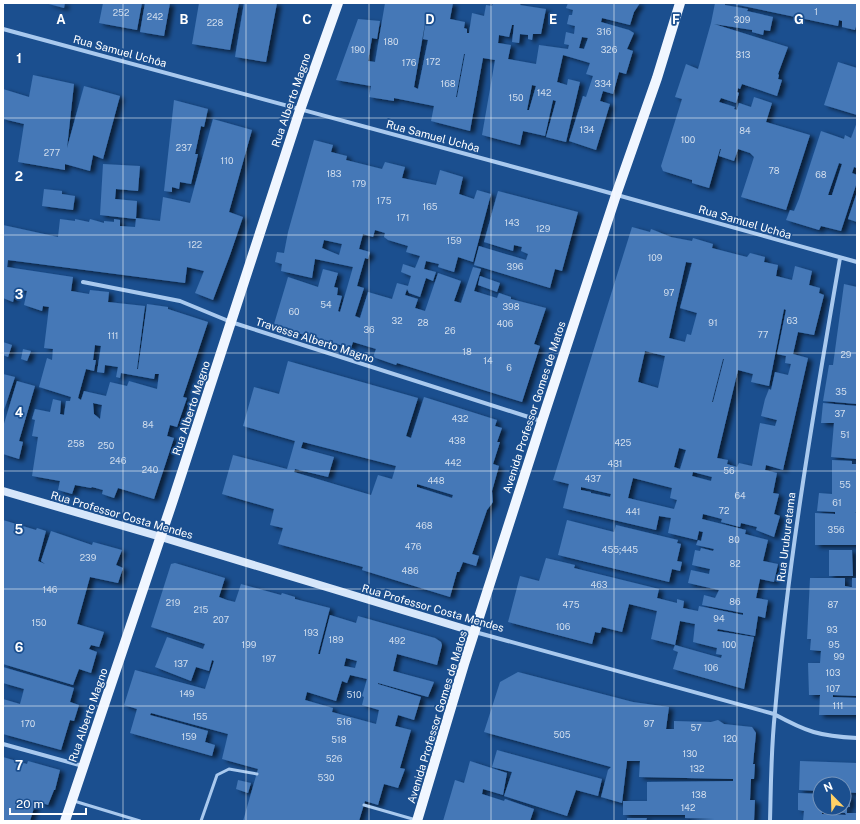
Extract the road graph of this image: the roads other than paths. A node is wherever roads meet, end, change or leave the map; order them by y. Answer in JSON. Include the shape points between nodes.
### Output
{"nodes":[{"id":1,"x":338,"y":3,"type":"edge"},
{"id":2,"x":680,"y":3,"type":"edge"},
{"id":3,"x":3,"y":29,"type":"edge"},
{"id":4,"x":300,"y":110,"type":"junction"},
{"id":5,"x":616,"y":195,"type":"junction"},
{"id":6,"x":840,"y":258,"type":"junction"},
{"id":7,"x":857,"y":262,"type":"edge"},
{"id":8,"x":82,"y":282,"type":"dead end"},
{"id":9,"x":231,"y":322,"type":"junction"},
{"id":10,"x":542,"y":421,"type":"junction"},
{"id":11,"x":3,"y":491,"type":"edge"},
{"id":12,"x":161,"y":537,"type":"junction"},
{"id":13,"x":475,"y":632,"type":"junction"},
{"id":14,"x":774,"y":714,"type":"junction"},
{"id":15,"x":857,"y":738,"type":"edge"},
{"id":16,"x":3,"y":744,"type":"edge"},
{"id":17,"x":83,"y":766,"type":"junction"},
{"id":18,"x":257,"y":774,"type":"dead end"},
{"id":19,"x":72,"y":800,"type":"junction"},
{"id":20,"x":364,"y":805,"type":"dead end"},
{"id":21,"x":65,"y":821,"type":"edge"},
{"id":22,"x":140,"y":821,"type":"edge"},
{"id":23,"x":201,"y":821,"type":"edge"},
{"id":24,"x":417,"y":821,"type":"edge"},
{"id":25,"x":770,"y":821,"type":"edge"}],
"edges":[{"from":1,"to":4,"type":"main road","name":"Rua Alberto Magno"},
{"from":2,"to":5,"type":"main road","name":"Avenida Professor Gomes de Matos"},
{"from":3,"to":4,"type":"street","name":"Rua Samuel Uchôa"},
{"from":4,"to":5,"type":"street","name":"Rua Samuel Uchôa"},
{"from":4,"to":9,"type":"main road","name":"Rua Alberto Magno"},
{"from":5,"to":6,"type":"street","name":"Rua Samuel Uchôa"},
{"from":5,"to":10,"type":"main road","name":"Avenida Professor Gomes de Matos"},
{"from":6,"to":7,"type":"street","name":"Rua Samuel Uchôa"},
{"from":6,"to":14,"type":"street","name":"Rua Uruburetama","via":[[806,455]]},
{"from":8,"to":9,"type":"street","name":"Travessa Alberto Magno","via":[[180,301]]},
{"from":9,"to":10,"type":"street","name":"Travessa Alberto Magno"},
{"from":9,"to":12,"type":"main road","name":"Rua Alberto Magno"},
{"from":10,"to":13,"type":"main road","name":"Avenida Professor Gomes de Matos"},
{"from":11,"to":12,"type":"street","name":"Rua Professor Costa Mendes"},
{"from":12,"to":13,"type":"street","name":"Rua Professor Costa Mendes"},
{"from":12,"to":17,"type":"main road","name":"Rua Alberto Magno"},
{"from":13,"to":14,"type":"street","name":"Rua Professor Costa Mendes"},
{"from":13,"to":24,"type":"main road","name":"Avenida Professor Gomes de Matos"},
{"from":14,"to":15,"type":"street","name":"Rua Professor Costa Mendes","via":[[802,729],[825,736]]},
{"from":14,"to":25,"type":"street","name":"Rua Uruburetama"},
{"from":16,"to":17,"type":"street"},
{"from":17,"to":19,"type":"main road","name":"Rua Alberto Magno"},
{"from":18,"to":23,"type":"lane","via":[[229,769],[217,775]]},
{"from":19,"to":21,"type":"main road","name":"Rua Alberto Magno"},
{"from":19,"to":22,"type":"lane"},
{"from":20,"to":24,"type":"lane"}]}
